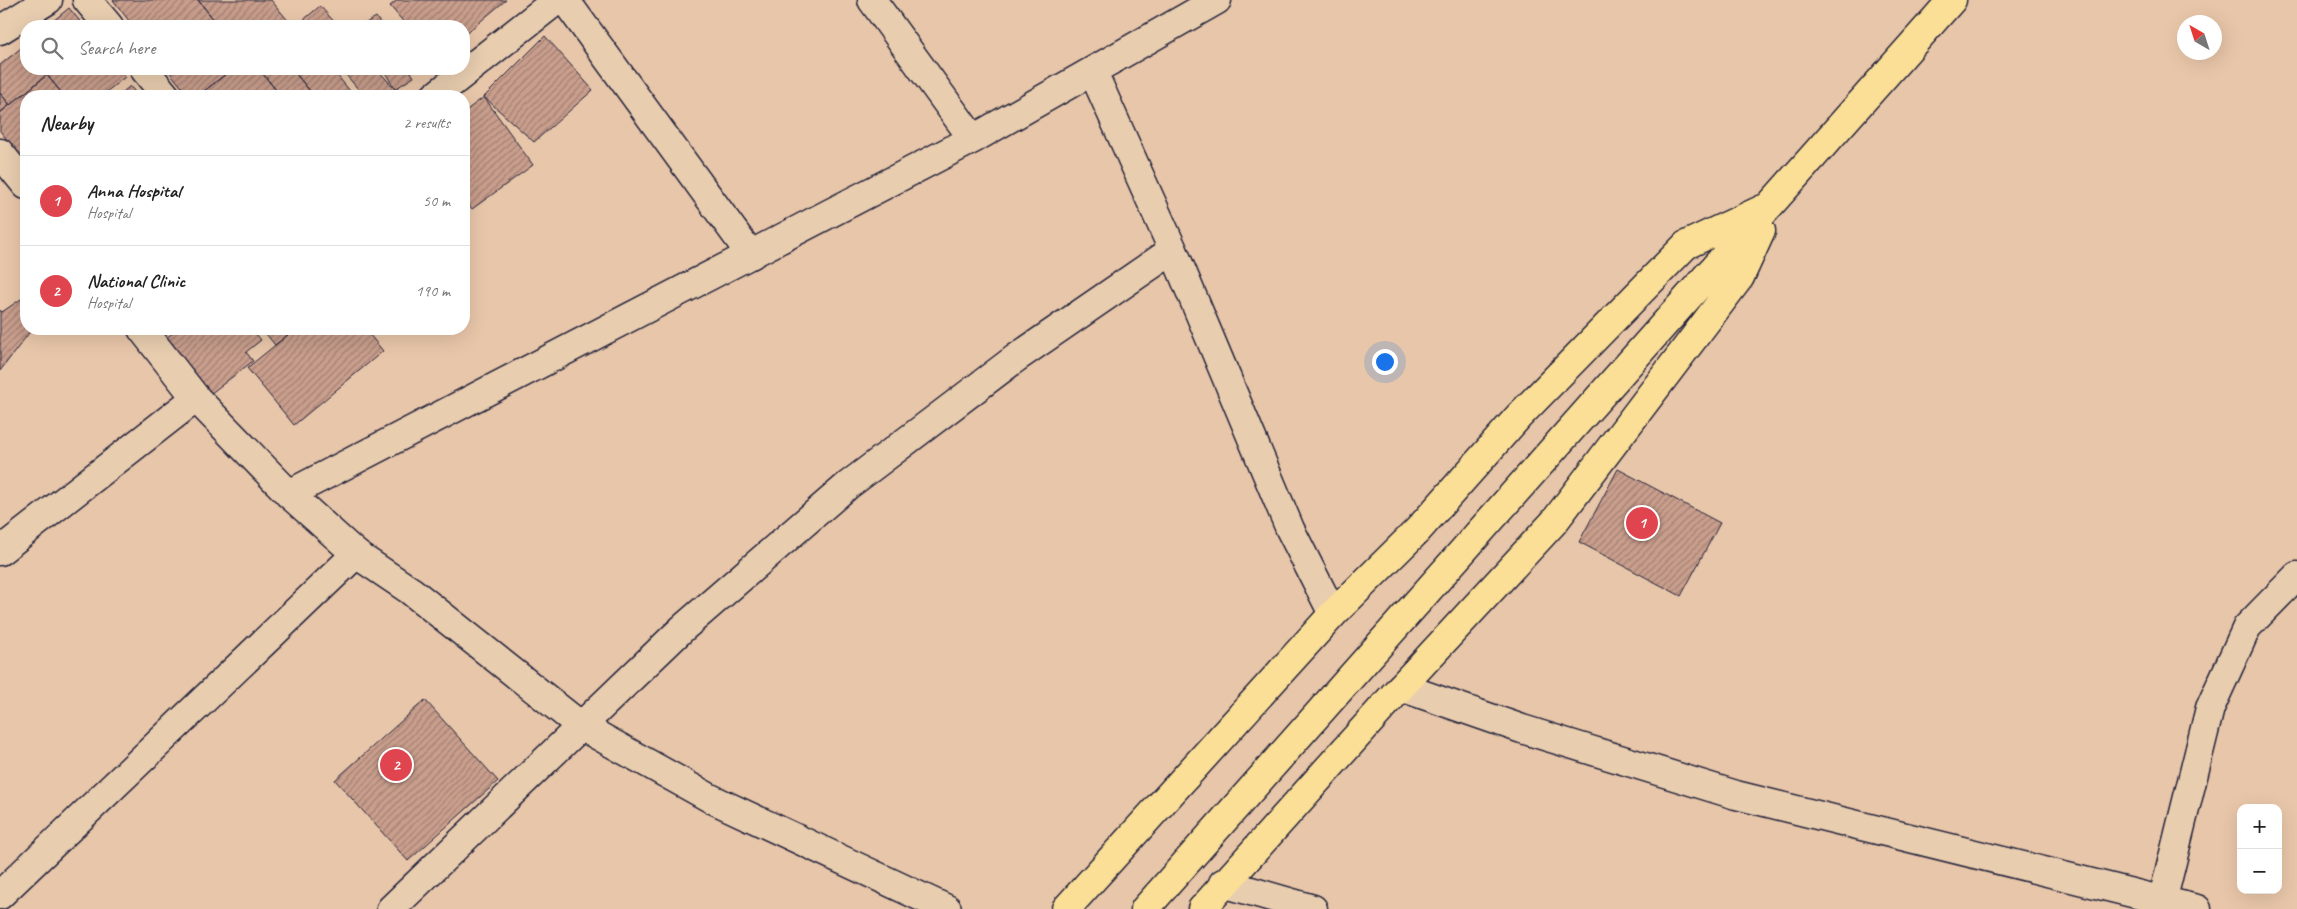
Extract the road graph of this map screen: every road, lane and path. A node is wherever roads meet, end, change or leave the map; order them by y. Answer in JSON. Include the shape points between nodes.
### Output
{"nodes":[{"id":1,"x":48,"y":0,"type":"edge"},
{"id":2,"x":87,"y":0,"type":"edge"},
{"id":3,"x":557,"y":0,"type":"edge"},
{"id":4,"x":565,"y":0,"type":"edge"},
{"id":5,"x":872,"y":0,"type":"edge"},
{"id":6,"x":1217,"y":0,"type":"edge"},
{"id":7,"x":1952,"y":0,"type":"edge"},
{"id":8,"x":104,"y":20,"type":"edge"},
{"id":9,"x":0,"y":30,"type":"edge"},
{"id":10,"x":470,"y":68,"type":"edge"},
{"id":11,"x":1093,"y":72,"type":"junction"},
{"id":12,"x":149,"y":75,"type":"edge"},
{"id":13,"x":462,"y":75,"type":"edge"},
{"id":14,"x":161,"y":90,"type":"edge"},
{"id":15,"x":443,"y":90,"type":"edge"},
{"id":16,"x":973,"y":139,"type":"junction"},
{"id":17,"x":0,"y":153,"type":"edge"},
{"id":18,"x":20,"y":178,"type":"edge"},
{"id":19,"x":1772,"y":204,"type":"junction"},
{"id":20,"x":1173,"y":250,"type":"junction"},
{"id":21,"x":751,"y":255,"type":"junction"},
{"id":22,"x":147,"y":335,"type":"edge"},
{"id":23,"x":196,"y":398,"type":"junction"},
{"id":24,"x":289,"y":494,"type":"junction"},
{"id":25,"x":0,"y":551,"type":"edge"},
{"id":26,"x":356,"y":554,"type":"junction"},
{"id":27,"x":2297,"y":576,"type":"edge"},
{"id":28,"x":1333,"y":614,"type":"junction"},
{"id":29,"x":1400,"y":688,"type":"junction"},
{"id":30,"x":581,"y":726,"type":"junction"},
{"id":31,"x":1223,"y":883,"type":"junction"},
{"id":32,"x":0,"y":895,"type":"edge"},
{"id":33,"x":2162,"y":902,"type":"junction"},
{"id":34,"x":391,"y":909,"type":"edge"},
{"id":35,"x":947,"y":909,"type":"edge"},
{"id":36,"x":1066,"y":909,"type":"edge"},
{"id":37,"x":1145,"y":909,"type":"edge"},
{"id":38,"x":1202,"y":909,"type":"edge"},
{"id":39,"x":1313,"y":909,"type":"edge"},
{"id":40,"x":2197,"y":909,"type":"edge"}],
"edges":[{"from":1,"to":9,"type":"street"},
{"from":2,"to":8,"type":"street"},
{"from":3,"to":10,"type":"street"},
{"from":4,"to":21,"type":"street"},
{"from":5,"to":16,"type":"street"},
{"from":6,"to":11,"type":"street"},
{"from":7,"to":19,"type":"main road"},
{"from":11,"to":16,"type":"street"},
{"from":11,"to":20,"type":"street"},
{"from":12,"to":14,"type":"street"},
{"from":13,"to":15,"type":"street"},
{"from":16,"to":21,"type":"street"},
{"from":17,"to":18,"type":"street"},
{"from":19,"to":28,"type":"main road","via":[[1686,245],[1518,416],[1418,530]]},
{"from":19,"to":29,"type":"main road","via":[[1740,277],[1554,522]]},
{"from":19,"to":37,"type":"main road"},
{"from":20,"to":28,"type":"street","via":[[1290,528]]},
{"from":20,"to":30,"type":"street","via":[[1016,358],[847,486],[683,628]]},
{"from":21,"to":24,"type":"street"},
{"from":22,"to":23,"type":"street"},
{"from":23,"to":24,"type":"street"},
{"from":23,"to":25,"type":"street"},
{"from":24,"to":26,"type":"street"},
{"from":26,"to":30,"type":"street","via":[[411,591]]},
{"from":26,"to":32,"type":"street"},
{"from":27,"to":33,"type":"street","via":[[2247,627],[2210,708]]},
{"from":28,"to":36,"type":"main road"},
{"from":29,"to":31,"type":"main road"},
{"from":29,"to":33,"type":"street","via":[[1736,795]]},
{"from":30,"to":34,"type":"street"},
{"from":30,"to":35,"type":"street","via":[[710,798]]},
{"from":31,"to":38,"type":"main road"},
{"from":31,"to":39,"type":"street"},
{"from":33,"to":40,"type":"street"}]}
